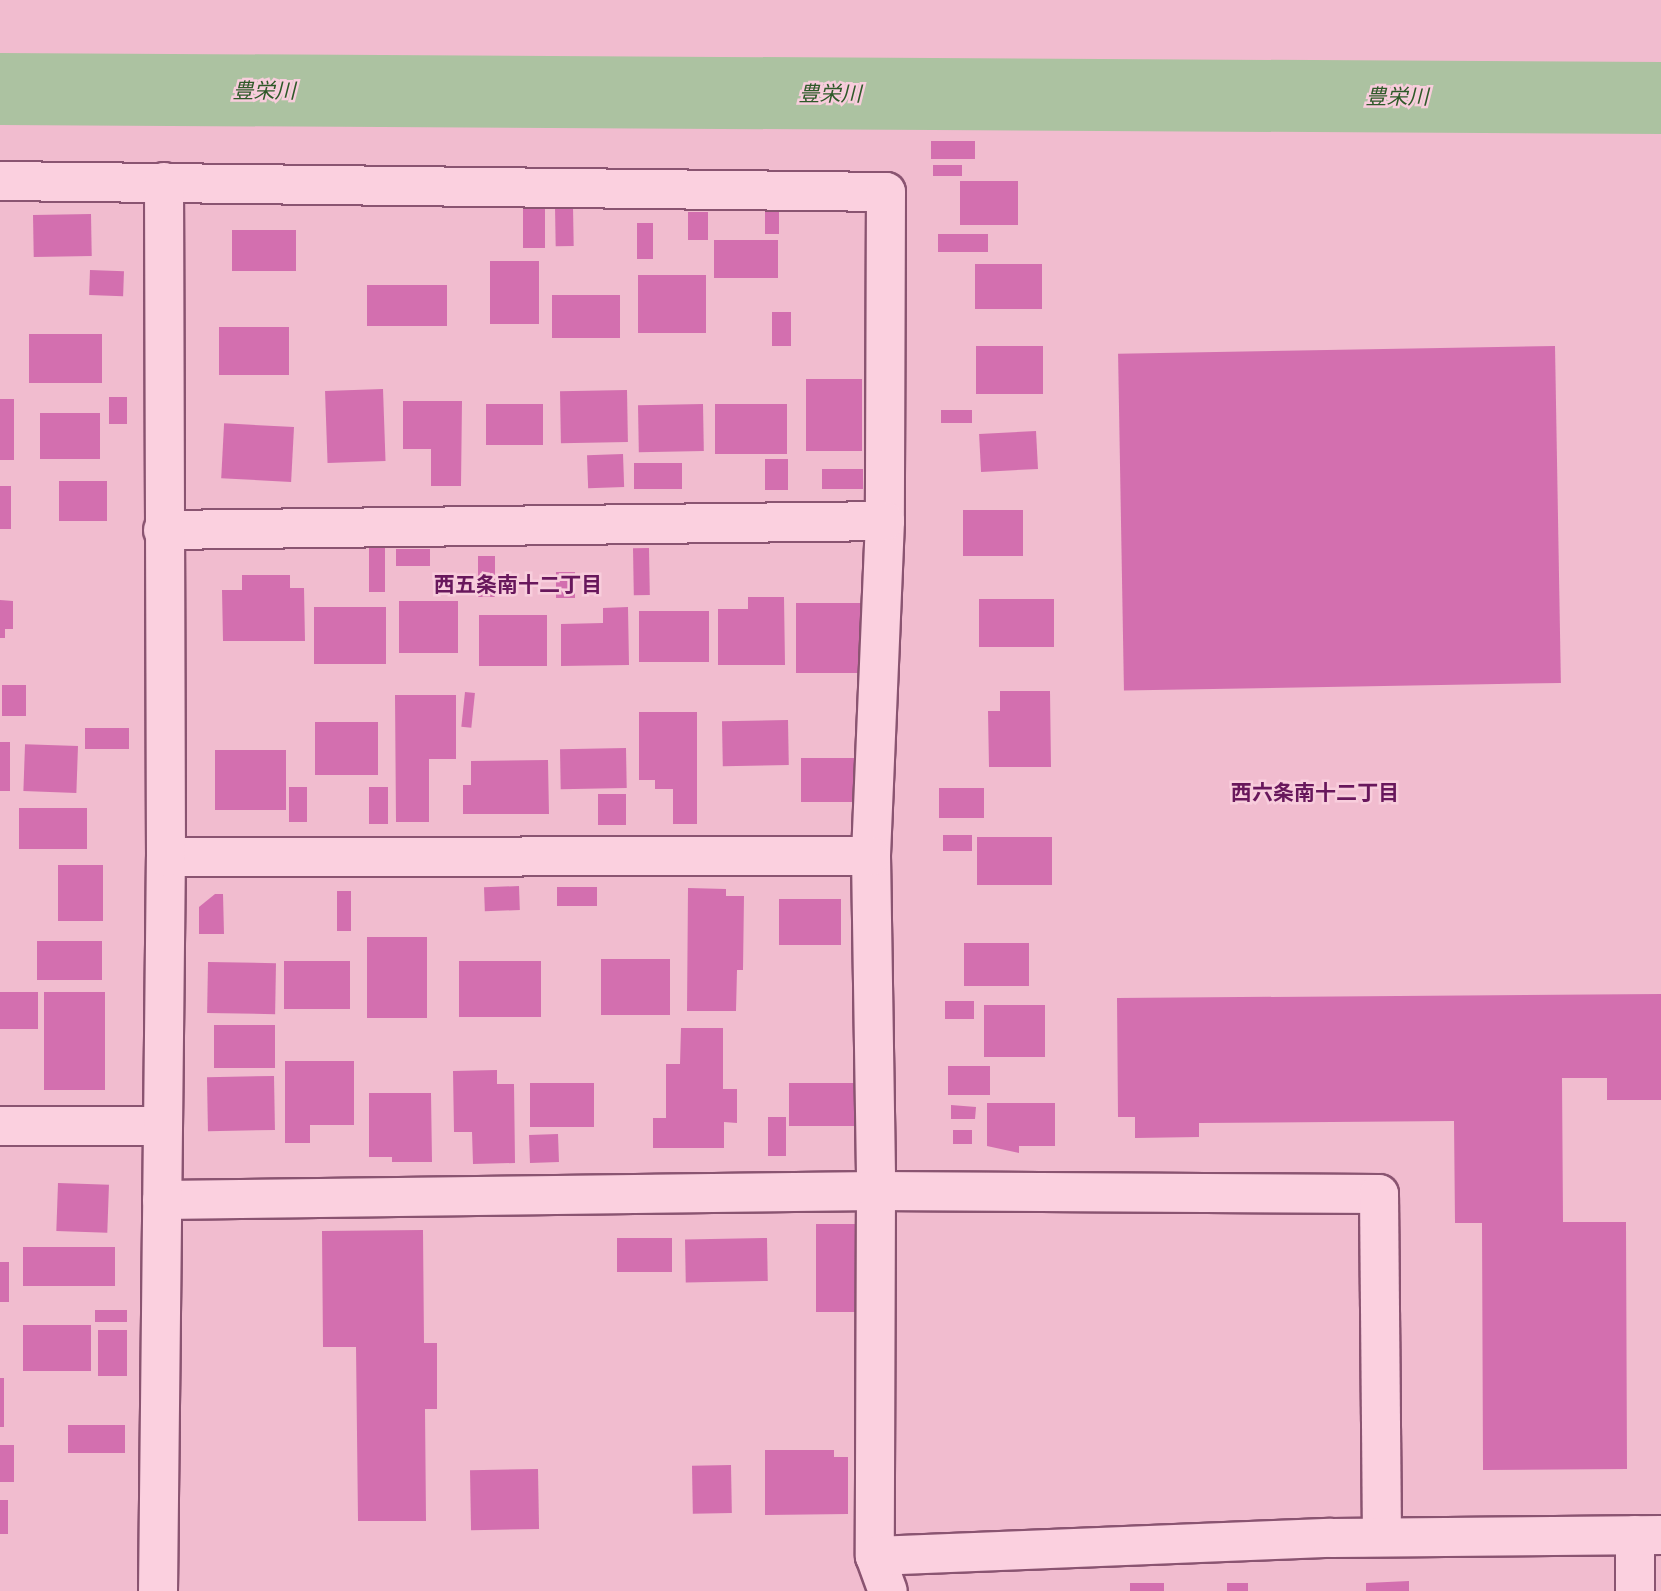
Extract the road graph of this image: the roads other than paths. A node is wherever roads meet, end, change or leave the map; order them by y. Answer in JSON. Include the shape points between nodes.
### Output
{"nodes":[{"id":1,"x":0,"y":181,"type":"edge"},
{"id":2,"x":164,"y":182,"type":"junction"},
{"id":3,"x":885,"y":521,"type":"junction"},
{"id":4,"x":163,"y":530,"type":"junction"},
{"id":5,"x":871,"y":856,"type":"junction"},
{"id":6,"x":166,"y":857,"type":"junction"},
{"id":7,"x":0,"y":1126,"type":"edge"},
{"id":8,"x":163,"y":1126,"type":"junction"},
{"id":9,"x":876,"y":1191,"type":"junction"},
{"id":10,"x":162,"y":1200,"type":"junction"},
{"id":11,"x":1648,"y":1535,"type":"edge"},
{"id":12,"x":1382,"y":1537,"type":"junction"},
{"id":13,"x":881,"y":1574,"type":"edge"},
{"id":14,"x":158,"y":1591,"type":"edge"},
{"id":15,"x":1635,"y":1591,"type":"edge"}],
"edges":[{"from":1,"to":2,"type":"street"},
{"from":2,"to":3,"type":"street","via":[[886,192]]},
{"from":2,"to":4,"type":"street"},
{"from":3,"to":4,"type":"street"},
{"from":3,"to":5,"type":"street"},
{"from":4,"to":6,"type":"street"},
{"from":5,"to":6,"type":"street"},
{"from":5,"to":9,"type":"street"},
{"from":6,"to":8,"type":"street"},
{"from":7,"to":8,"type":"street"},
{"from":8,"to":10,"type":"street"},
{"from":9,"to":10,"type":"street"},
{"from":9,"to":12,"type":"street","via":[[1379,1194]]},
{"from":9,"to":13,"type":"street"},
{"from":10,"to":14,"type":"street"},
{"from":11,"to":12,"type":"street"},
{"from":11,"to":15,"type":"street"},
{"from":12,"to":13,"type":"street"}]}
